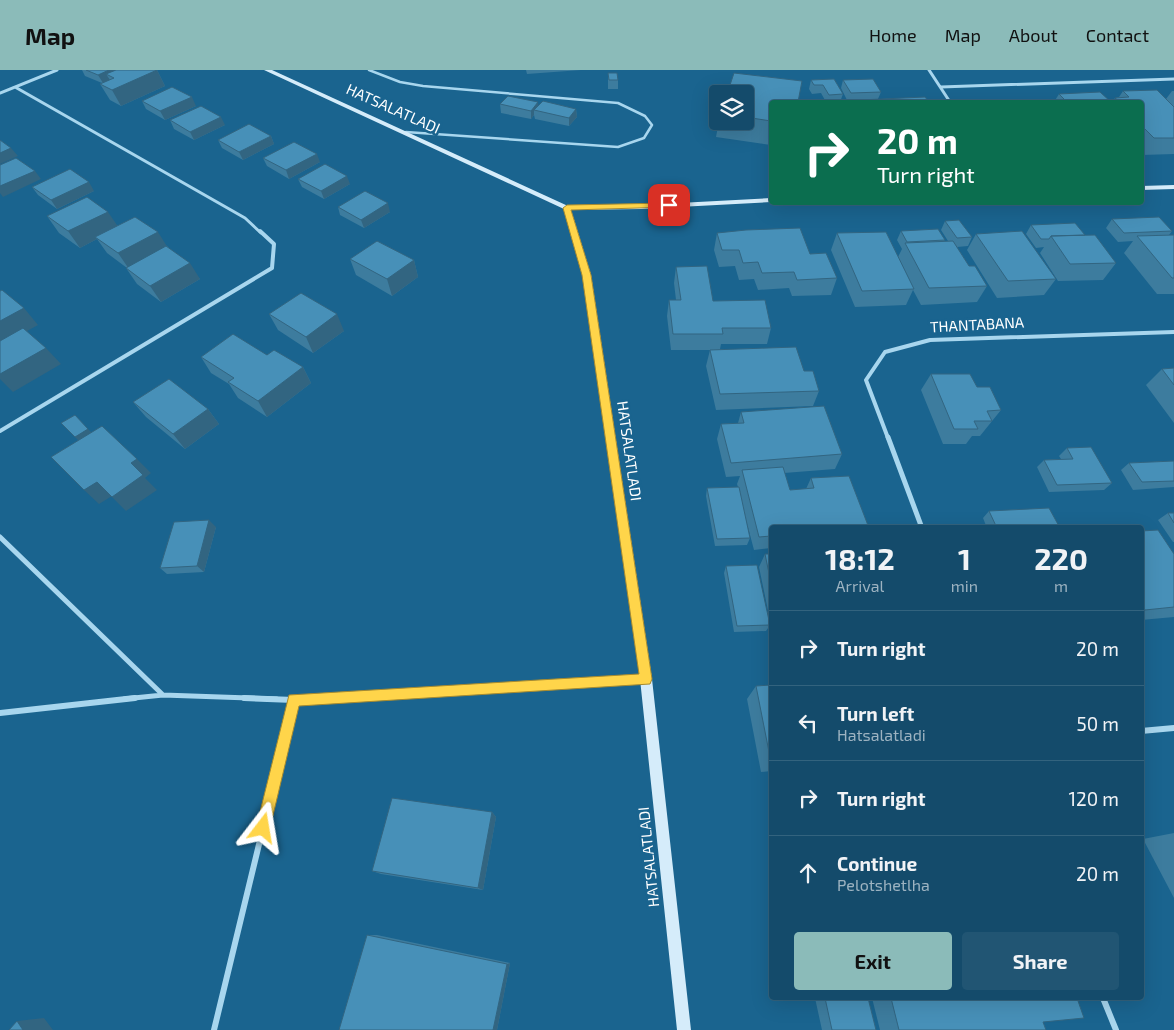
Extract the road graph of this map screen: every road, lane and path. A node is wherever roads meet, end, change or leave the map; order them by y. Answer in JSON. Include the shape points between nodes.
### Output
{"nodes":[{"id":1,"x":57,"y":70,"type":"edge"},
{"id":2,"x":267,"y":70,"type":"edge"},
{"id":3,"x":368,"y":70,"type":"edge"},
{"id":4,"x":929,"y":70,"type":"edge"},
{"id":5,"x":1174,"y":79,"type":"edge"},
{"id":6,"x":15,"y":87,"type":"junction"},
{"id":7,"x":941,"y":87,"type":"junction"},
{"id":8,"x":0,"y":93,"type":"edge"},
{"id":9,"x":949,"y":100,"type":"edge"},
{"id":10,"x":406,"y":132,"type":"junction"},
{"id":11,"x":1174,"y":187,"type":"edge"},
{"id":12,"x":1144,"y":188,"type":"edge"},
{"id":13,"x":769,"y":200,"type":"edge"},
{"id":14,"x":567,"y":208,"type":"junction"},
{"id":15,"x":1174,"y":332,"type":"edge"},
{"id":16,"x":0,"y":431,"type":"edge"},
{"id":17,"x":921,"y":525,"type":"edge"},
{"id":18,"x":0,"y":537,"type":"edge"},
{"id":19,"x":646,"y":679,"type":"junction"},
{"id":20,"x":163,"y":695,"type":"junction"},
{"id":21,"x":294,"y":700,"type":"junction"},
{"id":22,"x":0,"y":712,"type":"edge"},
{"id":23,"x":1174,"y":728,"type":"edge"},
{"id":24,"x":1144,"y":730,"type":"edge"},
{"id":25,"x":1104,"y":1000,"type":"edge"},
{"id":26,"x":214,"y":1030,"type":"edge"},
{"id":27,"x":684,"y":1030,"type":"edge"},
{"id":28,"x":1116,"y":1030,"type":"edge"}],
"edges":[{"from":1,"to":6,"type":"street"},
{"from":2,"to":10,"type":"street","name":"HATSALATLADI"},
{"from":3,"to":10,"type":"lane","via":[[400,82],[423,86],[618,103],[645,116],[652,124],[646,137],[618,147]]},
{"from":4,"to":7,"type":"street"},
{"from":5,"to":7,"type":"street"},
{"from":6,"to":8,"type":"street"},
{"from":6,"to":16,"type":"street","via":[[245,218],[274,244],[272,268]]},
{"from":7,"to":9,"type":"street"},
{"from":10,"to":14,"type":"street","name":"HATSALATLADI"},
{"from":11,"to":12,"type":"street"},
{"from":13,"to":14,"type":"street"},
{"from":14,"to":19,"type":"street","name":"HATSALATLADI","via":[[586,275]]},
{"from":15,"to":17,"type":"street","name":"THANTABANA","via":[[930,340],[885,352],[866,380]]},
{"from":18,"to":20,"type":"street"},
{"from":19,"to":21,"type":"street"},
{"from":19,"to":27,"type":"street","name":"HATSALATLADI"},
{"from":20,"to":21,"type":"street"},
{"from":20,"to":22,"type":"street"},
{"from":21,"to":26,"type":"street"},
{"from":23,"to":24,"type":"street"},
{"from":25,"to":28,"type":"street"}]}
